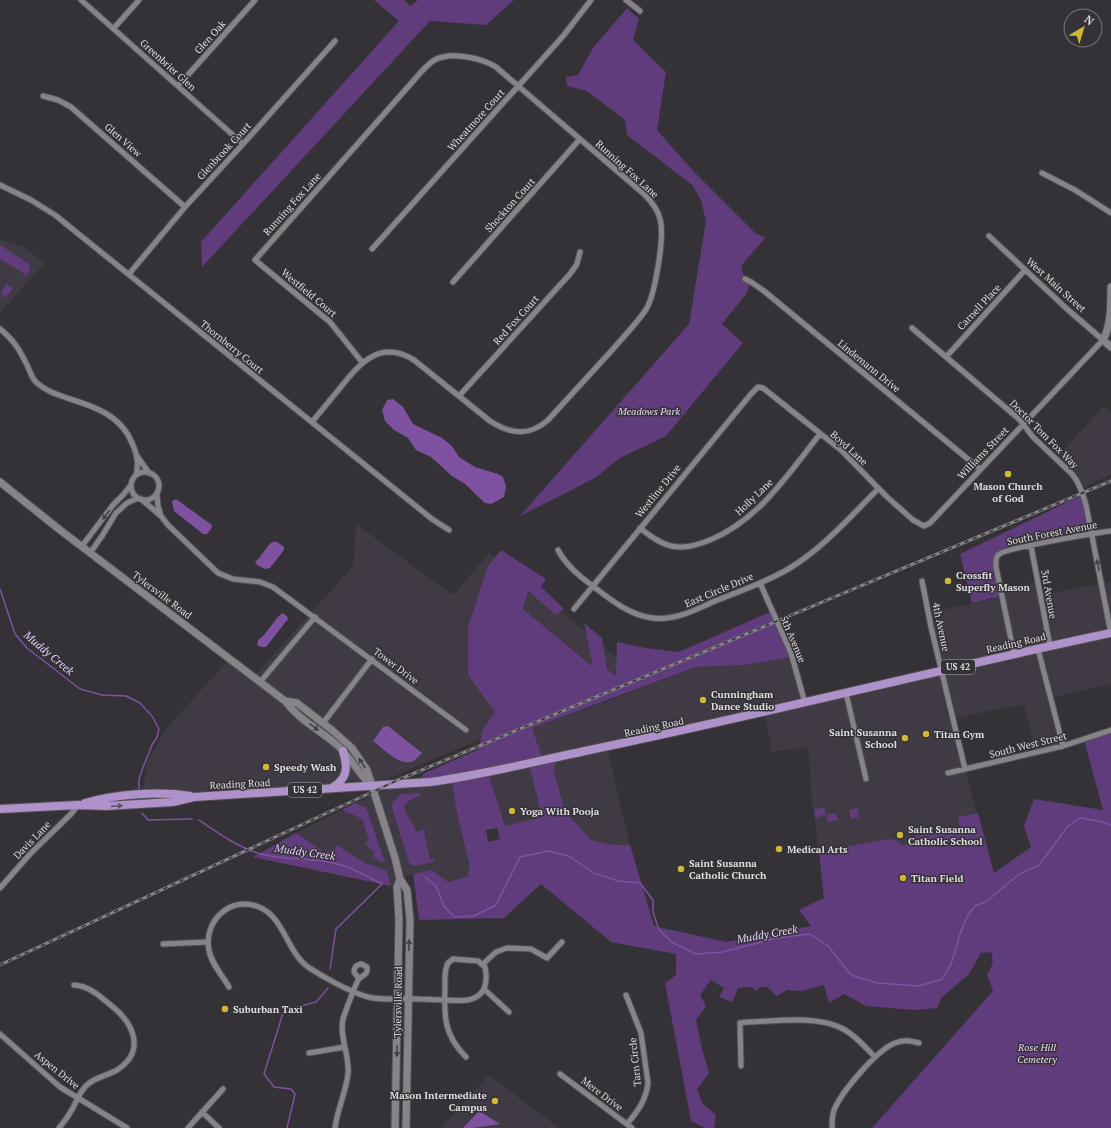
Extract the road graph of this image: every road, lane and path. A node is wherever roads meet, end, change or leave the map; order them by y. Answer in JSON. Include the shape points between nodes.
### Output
{"nodes":[{"id":1,"x":81,"y":0,"type":"edge"},
{"id":2,"x":139,"y":0,"type":"edge"},
{"id":3,"x":255,"y":0,"type":"edge"},
{"id":4,"x":591,"y":0,"type":"edge"},
{"id":5,"x":626,"y":0,"type":"edge"},
{"id":6,"x":640,"y":11,"type":"dead end"},
{"id":7,"x":114,"y":28,"type":"junction"},
{"id":8,"x":335,"y":41,"type":"dead end"},
{"id":9,"x":178,"y":86,"type":"junction"},
{"id":10,"x":518,"y":86,"type":"junction"},
{"id":11,"x":43,"y":96,"type":"dead end"},
{"id":12,"x":580,"y":139,"type":"junction"},
{"id":13,"x":243,"y":144,"type":"junction"},
{"id":14,"x":1042,"y":173,"type":"dead end"},
{"id":15,"x":0,"y":185,"type":"edge"},
{"id":16,"x":185,"y":207,"type":"junction"},
{"id":17,"x":1111,"y":213,"type":"edge"},
{"id":18,"x":988,"y":236,"type":"dead end"},
{"id":19,"x":372,"y":249,"type":"dead end"},
{"id":20,"x":580,"y":252,"type":"dead end"},
{"id":21,"x":254,"y":260,"type":"joint"},
{"id":22,"x":1025,"y":270,"type":"junction"},
{"id":23,"x":128,"y":274,"type":"junction"},
{"id":24,"x":745,"y":280,"type":"dead end"},
{"id":25,"x":453,"y":282,"type":"dead end"},
{"id":26,"x":1111,"y":287,"type":"edge"},
{"id":27,"x":912,"y":328,"type":"dead end"},
{"id":28,"x":0,"y":329,"type":"edge"},
{"id":29,"x":1103,"y":340,"type":"junction"},
{"id":30,"x":1111,"y":347,"type":"edge"},
{"id":31,"x":946,"y":357,"type":"junction"},
{"id":32,"x":362,"y":362,"type":"junction"},
{"id":33,"x":758,"y":387,"type":"joint"},
{"id":34,"x":459,"y":396,"type":"junction"},
{"id":35,"x":312,"y":422,"type":"junction"},
{"id":36,"x":1023,"y":425,"type":"junction"},
{"id":37,"x":820,"y":434,"type":"junction"},
{"id":38,"x":137,"y":456,"type":"junction"},
{"id":39,"x":980,"y":469,"type":"junction"},
{"id":40,"x":149,"y":473,"type":"junction"},
{"id":41,"x":136,"y":475,"type":"junction"},
{"id":42,"x":0,"y":482,"type":"edge"},
{"id":43,"x":131,"y":485,"type":"junction"},
{"id":44,"x":0,"y":487,"type":"edge"},
{"id":45,"x":878,"y":489,"type":"junction"},
{"id":46,"x":157,"y":493,"type":"junction"},
{"id":47,"x":140,"y":499,"type":"junction"},
{"id":48,"x":27,"y":504,"type":"junction"},
{"id":49,"x":161,"y":516,"type":"junction"},
{"id":50,"x":924,"y":526,"type":"joint"},
{"id":51,"x":640,"y":528,"type":"junction"},
{"id":52,"x":449,"y":530,"type":"dead end"},
{"id":53,"x":1111,"y":530,"type":"edge"},
{"id":54,"x":1092,"y":534,"type":"junction"},
{"id":55,"x":82,"y":546,"type":"junction"},
{"id":56,"x":1031,"y":546,"type":"junction"},
{"id":57,"x":558,"y":550,"type":"dead end"},
{"id":58,"x":90,"y":553,"type":"junction"},
{"id":59,"x":922,"y":582,"type":"dead end"},
{"id":60,"x":760,"y":583,"type":"junction"},
{"id":61,"x":592,"y":586,"type":"junction"},
{"id":62,"x":574,"y":609,"type":"dead end"},
{"id":63,"x":313,"y":615,"type":"junction"},
{"id":64,"x":1111,"y":634,"type":"edge"},
{"id":65,"x":1050,"y":646,"type":"junction"},
{"id":66,"x":1038,"y":649,"type":"junction"},
{"id":67,"x":1014,"y":654,"type":"junction"},
{"id":68,"x":372,"y":659,"type":"junction"},
{"id":69,"x":941,"y":671,"type":"junction"},
{"id":70,"x":260,"y":682,"type":"junction"},
{"id":71,"x":846,"y":693,"type":"junction"},
{"id":72,"x":286,"y":701,"type":"junction"},
{"id":73,"x":805,"y":703,"type":"junction"},
{"id":74,"x":323,"y":723,"type":"junction"},
{"id":75,"x":466,"y":730,"type":"dead end"},
{"id":76,"x":1111,"y":730,"type":"edge"},
{"id":77,"x":1063,"y":746,"type":"junction"},
{"id":78,"x":343,"y":751,"type":"junction"},
{"id":79,"x":966,"y":769,"type":"junction"},
{"id":80,"x":948,"y":773,"type":"dead end"},
{"id":81,"x":866,"y":779,"type":"dead end"},
{"id":82,"x":372,"y":786,"type":"junction"},
{"id":83,"x":330,"y":789,"type":"junction"},
{"id":84,"x":78,"y":805,"type":"junction"},
{"id":85,"x":0,"y":809,"type":"edge"},
{"id":86,"x":400,"y":879,"type":"junction"},
{"id":87,"x":0,"y":888,"type":"edge"},
{"id":88,"x":208,"y":942,"type":"junction"},
{"id":89,"x":562,"y":942,"type":"dead end"},
{"id":90,"x":163,"y":944,"type":"dead end"},
{"id":91,"x":483,"y":964,"type":"junction"},
{"id":92,"x":359,"y":979,"type":"dead end"},
{"id":93,"x":74,"y":985,"type":"dead end"},
{"id":94,"x":229,"y":987,"type":"dead end"},
{"id":95,"x":484,"y":989,"type":"junction"},
{"id":96,"x":354,"y":991,"type":"junction"},
{"id":97,"x":626,"y":995,"type":"dead end"},
{"id":98,"x":398,"y":998,"type":"junction"},
{"id":99,"x":408,"y":998,"type":"junction"},
{"id":100,"x":445,"y":999,"type":"junction"},
{"id":101,"x":509,"y":1012,"type":"dead end"},
{"id":102,"x":0,"y":1034,"type":"edge"},
{"id":103,"x":919,"y":1043,"type":"dead end"},
{"id":104,"x":345,"y":1047,"type":"junction"},
{"id":105,"x":309,"y":1053,"type":"dead end"},
{"id":106,"x":466,"y":1057,"type":"dead end"},
{"id":107,"x":876,"y":1057,"type":"junction"},
{"id":108,"x":741,"y":1066,"type":"dead end"},
{"id":109,"x":560,"y":1074,"type":"dead end"},
{"id":110,"x":223,"y":1088,"type":"dead end"},
{"id":111,"x":77,"y":1099,"type":"junction"},
{"id":112,"x":202,"y":1112,"type":"junction"},
{"id":113,"x":628,"y":1124,"type":"junction"},
{"id":114,"x":59,"y":1128,"type":"edge"},
{"id":115,"x":127,"y":1128,"type":"edge"},
{"id":116,"x":188,"y":1128,"type":"edge"},
{"id":117,"x":220,"y":1128,"type":"edge"},
{"id":118,"x":335,"y":1128,"type":"edge"},
{"id":119,"x":396,"y":1128,"type":"edge"},
{"id":120,"x":406,"y":1128,"type":"edge"},
{"id":121,"x":632,"y":1128,"type":"edge"},
{"id":122,"x":832,"y":1128,"type":"edge"}],
"edges":[{"from":1,"to":7,"type":"street","name":"Greenbrier Glen"},
{"from":2,"to":7,"type":"street"},
{"from":3,"to":9,"type":"street","name":"Glen Oak"},
{"from":4,"to":10,"type":"street","name":"Wheatmore Court","via":[[564,35]]},
{"from":5,"to":6,"type":"street"},
{"from":7,"to":9,"type":"street","name":"Greenbrier Glen"},
{"from":8,"to":13,"type":"street","name":"Glenbrook Court"},
{"from":9,"to":13,"type":"street","name":"Greenbrier Glen"},
{"from":10,"to":12,"type":"street","name":"Running Fox Lane"},
{"from":10,"to":19,"type":"street","name":"Wheatmore Court"},
{"from":10,"to":21,"type":"street","name":"Running Fox Lane","via":[[496,67],[482,60],[456,56],[433,61]]},
{"from":11,"to":16,"type":"street","name":"Glen View","via":[[71,107]]},
{"from":12,"to":25,"type":"street","name":"Shockton Court"},
{"from":12,"to":34,"type":"street","name":"Running Fox Lane","via":[[644,194],[658,213],[662,236],[650,304],[548,420],[535,429],[516,432],[500,428]]},
{"from":13,"to":16,"type":"street","name":"Glenbrook Court"},
{"from":14,"to":17,"type":"street"},
{"from":15,"to":23,"type":"street","name":"Thornberry Court","via":[[55,215]]},
{"from":16,"to":23,"type":"street","name":"Glenbrook Court"},
{"from":18,"to":22,"type":"street","name":"West Main Street"},
{"from":20,"to":34,"type":"street","name":"Red Fox Court","via":[[577,264],[570,274]]},
{"from":21,"to":32,"type":"street","name":"Westfield Court","via":[[330,322]]},
{"from":22,"to":29,"type":"street","name":"West Main Street"},
{"from":22,"to":31,"type":"street","name":"Carnell Place"},
{"from":23,"to":35,"type":"street","name":"Thornberry Court"},
{"from":24,"to":39,"type":"street","name":"Lindemann Drive","via":[[764,291]]},
{"from":26,"to":29,"type":"main road","via":[[1110,326]]},
{"from":27,"to":31,"type":"street","name":"Doctor Tom Fox Way"},
{"from":28,"to":38,"type":"street","via":[[14,342],[37,383],[52,393],[102,410],[127,433]]},
{"from":29,"to":30,"type":"main road","name":"West Main Street"},
{"from":29,"to":36,"type":"street","name":"Williams Street"},
{"from":31,"to":36,"type":"street","name":"Doctor Tom Fox Way"},
{"from":32,"to":34,"type":"street","name":"Running Fox Lane","via":[[382,353],[403,354]]},
{"from":32,"to":35,"type":"street","name":"Running Fox Lane"},
{"from":33,"to":37,"type":"street","name":"Boyd Lane","via":[[763,388]]},
{"from":33,"to":51,"type":"street","name":"Westline Drive"},
{"from":35,"to":52,"type":"street","name":"Thornberry Court"},
{"from":36,"to":39,"type":"street","name":"Williams Street"},
{"from":36,"to":54,"type":"street","name":"Doctor Tom Fox Way","via":[[1077,481],[1084,497]]},
{"from":37,"to":45,"type":"street","name":"Boyd Lane","via":[[853,461]]},
{"from":37,"to":51,"type":"street","name":"Holly Lane","via":[[768,500],[743,522],[716,537],[692,546],[676,546],[655,539]]},
{"from":38,"to":40,"type":"street"},
{"from":38,"to":41,"type":"street"},
{"from":39,"to":50,"type":"street","name":"Williams Street","via":[[934,519]]},
{"from":40,"to":41,"type":"street","via":[[142,472]]},
{"from":40,"to":46,"type":"street","via":[[158,481]]},
{"from":41,"to":43,"type":"street"},
{"from":42,"to":48,"type":"main road","name":"Tylersville Road"},
{"from":43,"to":47,"type":"street","via":[[133,493]]},
{"from":43,"to":55,"type":"street","one_way":true},
{"from":44,"to":48,"type":"main road","name":"Tylersville Road"},
{"from":45,"to":50,"type":"street","name":"Boyd Lane","via":[[913,520]]},
{"from":45,"to":60,"type":"street","name":"East Circle Drive","via":[[806,557]]},
{"from":46,"to":47,"type":"street","via":[[150,499]]},
{"from":46,"to":49,"type":"street"},
{"from":47,"to":49,"type":"street","name":"Tower Drive"},
{"from":47,"to":58,"type":"street","via":[[127,503],[116,512]]},
{"from":48,"to":55,"type":"main road","name":"Tylersville Road"},
{"from":49,"to":63,"type":"street","name":"Tower Drive","via":[[218,573],[233,579],[260,582],[274,587]]},
{"from":51,"to":61,"type":"street","name":"Westline Drive"},
{"from":53,"to":54,"type":"street","name":"South Forest Avenue"},
{"from":54,"to":56,"type":"street","name":"South Forest Avenue"},
{"from":64,"to":54,"type":"street","name":"Doctor Tom Fox Way","one_way":true},
{"from":55,"to":58,"type":"main road","name":"Tylersville Road"},
{"from":56,"to":65,"type":"street","name":"3rd Avenue"},
{"from":56,"to":67,"type":"street","name":"South Forest Avenue","via":[[1002,552],[996,560]]},
{"from":57,"to":61,"type":"street","name":"East Circle Drive","via":[[566,563]]},
{"from":58,"to":70,"type":"main road","name":"Tylersville Road"},
{"from":59,"to":69,"type":"street","name":"4th Avenue"},
{"from":60,"to":61,"type":"street","name":"East Circle Drive","via":[[685,614],[657,618],[626,610]]},
{"from":60,"to":73,"type":"street","name":"5th Avenue","via":[[791,653]]},
{"from":61,"to":62,"type":"street","name":"Westline Drive"},
{"from":63,"to":68,"type":"street","name":"Tower Drive"},
{"from":63,"to":70,"type":"street"},
{"from":64,"to":65,"type":"main road","name":"Reading Road","number":"US 42"},
{"from":65,"to":66,"type":"main road","name":"Reading Road","number":"US 42"},
{"from":66,"to":67,"type":"main road","name":"Reading Road","number":"US 42"},
{"from":66,"to":77,"type":"street"},
{"from":67,"to":69,"type":"main road","name":"Reading Road","number":"US 42"},
{"from":68,"to":74,"type":"street"},
{"from":68,"to":75,"type":"street","name":"Tower Drive"},
{"from":69,"to":71,"type":"main road","name":"Reading Road","number":"US 42"},
{"from":69,"to":79,"type":"street","name":"4th Avenue"},
{"from":70,"to":72,"type":"main road","name":"Tylersville Road"},
{"from":71,"to":73,"type":"main road","name":"Reading Road","number":"US 42"},
{"from":71,"to":81,"type":"street"},
{"from":72,"to":74,"type":"main road","name":"Tylersville Road","via":[[297,703]]},
{"from":72,"to":78,"type":"main road","name":"Tylersville Road","one_way":true,"via":[[292,710]]},
{"from":73,"to":82,"type":"main road","name":"Reading Road","number":"US 42","via":[[467,777]]},
{"from":82,"to":74,"type":"main road","name":"Tylersville Road","one_way":true,"via":[[371,778],[357,755]]},
{"from":76,"to":77,"type":"street","name":"South West Street"},
{"from":77,"to":79,"type":"street","name":"South West Street"},
{"from":78,"to":82,"type":"main road","name":"Tylersville Road"},
{"from":78,"to":83,"type":"main road","via":[[346,762],[344,777]]},
{"from":79,"to":80,"type":"street","name":"South West Street"},
{"from":82,"to":83,"type":"main road","name":"Reading Road","number":"US 42"},
{"from":82,"to":86,"type":"main road","name":"Tylersville Road"},
{"from":83,"to":84,"type":"main road","name":"Reading Road","number":"US 42","via":[[194,797],[173,802],[143,804]]},
{"from":84,"to":85,"type":"main road","name":"Reading Road","number":"US 42"},
{"from":84,"to":87,"type":"street","name":"Davis Lane"},
{"from":86,"to":98,"type":"main road","name":"Tylersville Road","via":[[397,887]]},
{"from":99,"to":86,"type":"main road","name":"Tylersville Road","one_way":true,"via":[[409,901],[407,890]]},
{"from":88,"to":90,"type":"street"},
{"from":88,"to":94,"type":"street","via":[[210,956]]},
{"from":88,"to":96,"type":"street","via":[[212,924],[225,910],[244,904],[260,907],[273,917],[302,961],[322,975]]},
{"from":89,"to":91,"type":"street","via":[[547,958],[531,949],[507,948],[496,952]]},
{"from":91,"to":95,"type":"street","via":[[486,971]]},
{"from":91,"to":100,"type":"street","via":[[478,961],[449,961],[446,969]]},
{"from":92,"to":96,"type":"street"},
{"from":93,"to":111,"type":"street","via":[[87,988],[120,1012],[132,1029],[134,1038],[131,1054],[124,1064],[114,1072],[88,1083]]},
{"from":95,"to":100,"type":"street","via":[[471,999]]},
{"from":95,"to":101,"type":"street"},
{"from":96,"to":98,"type":"street","via":[[369,997]]},
{"from":96,"to":104,"type":"street","via":[[343,1019]]},
{"from":97,"to":113,"type":"street","name":"Tarn Circle","via":[[641,1033],[648,1083],[643,1103]]},
{"from":98,"to":99,"type":"street"},
{"from":98,"to":119,"type":"main road","name":"Tylersville Road","one_way":true},
{"from":99,"to":100,"type":"street"},
{"from":99,"to":120,"type":"main road","name":"Tylersville Road"},
{"from":100,"to":106,"type":"street","via":[[445,1018],[449,1034]]},
{"from":102,"to":111,"type":"street","name":"Aspen Drive"},
{"from":103,"to":107,"type":"street","via":[[907,1040],[899,1042],[887,1047]]},
{"from":104,"to":105,"type":"street"},
{"from":104,"to":118,"type":"street","via":[[348,1074]]},
{"from":107,"to":108,"type":"street","via":[[852,1036],[831,1024],[810,1020],[748,1022],[740,1023]]},
{"from":107,"to":122,"type":"street","via":[[842,1094],[833,1113]]},
{"from":109,"to":113,"type":"street","name":"Mere Drive"},
{"from":110,"to":112,"type":"street"},
{"from":111,"to":114,"type":"street"},
{"from":111,"to":115,"type":"street","name":"Aspen Drive"},
{"from":112,"to":116,"type":"street"},
{"from":112,"to":117,"type":"street"},
{"from":113,"to":121,"type":"street","name":"Mere Drive"}]}
